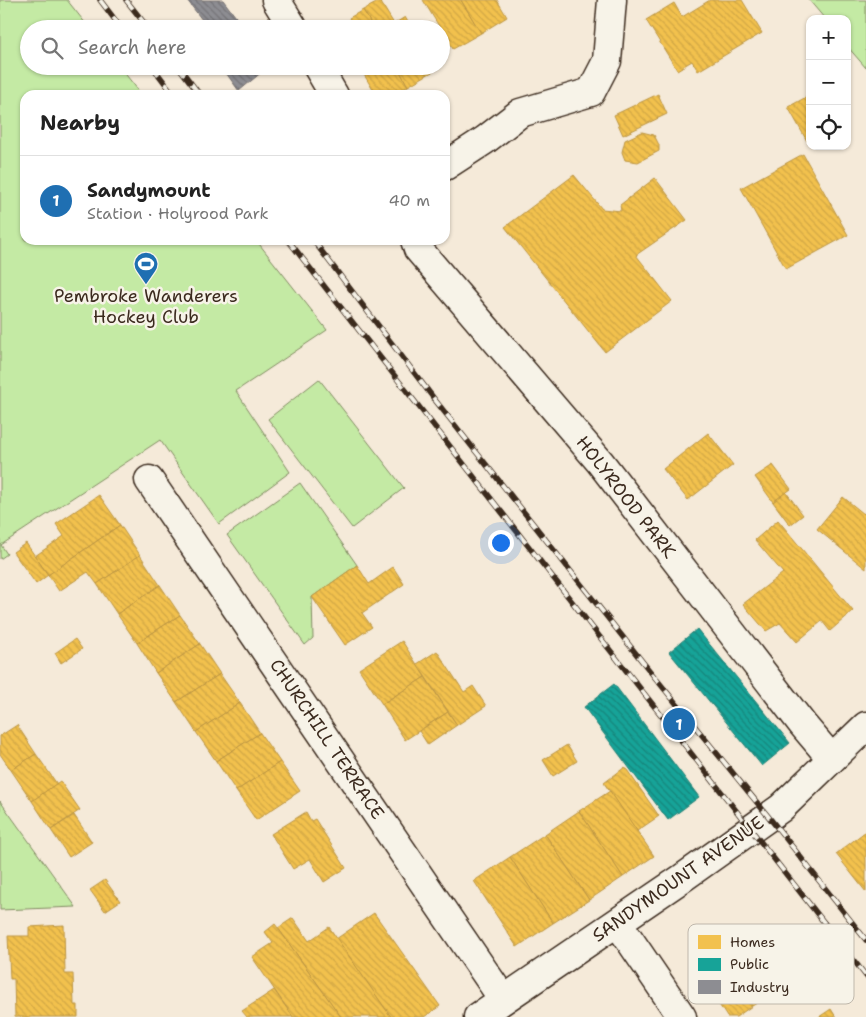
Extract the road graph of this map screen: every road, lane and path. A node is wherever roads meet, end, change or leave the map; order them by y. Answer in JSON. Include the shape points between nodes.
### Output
{"nodes":[{"id":1,"x":276,"y":0,"type":"edge"},
{"id":2,"x":612,"y":0,"type":"edge"},
{"id":3,"x":288,"y":20,"type":"edge"},
{"id":4,"x":322,"y":75,"type":"edge"},
{"id":5,"x":331,"y":90,"type":"edge"},
{"id":6,"x":450,"y":163,"type":"edge"},
{"id":7,"x":417,"y":245,"type":"edge"},
{"id":8,"x":150,"y":480,"type":"dead end"},
{"id":9,"x":866,"y":726,"type":"edge"},
{"id":10,"x":831,"y":758,"type":"junction"},
{"id":11,"x":618,"y":923,"type":"junction"},
{"id":12,"x":503,"y":999,"type":"junction"},
{"id":13,"x":478,"y":1017,"type":"edge"},
{"id":14,"x":682,"y":1017,"type":"edge"}],
"edges":[{"from":1,"to":3,"type":"street"},
{"from":2,"to":6,"type":"street","via":[[607,61],[591,92],[520,113]]},
{"from":4,"to":5,"type":"street"},
{"from":7,"to":10,"type":"street","name":"HOLYROOD PARK","via":[[600,462]]},
{"from":8,"to":12,"type":"street","name":"CHURCHILL TERRACE"},
{"from":9,"to":10,"type":"street","name":"SANDYMOUNT AVENUE"},
{"from":10,"to":11,"type":"street","name":"SANDYMOUNT AVENUE","via":[[781,808]]},
{"from":11,"to":12,"type":"street","name":"SANDYMOUNT AVENUE"},
{"from":11,"to":14,"type":"street"},
{"from":12,"to":13,"type":"street","name":"SANDYMOUNT AVENUE"}]}
